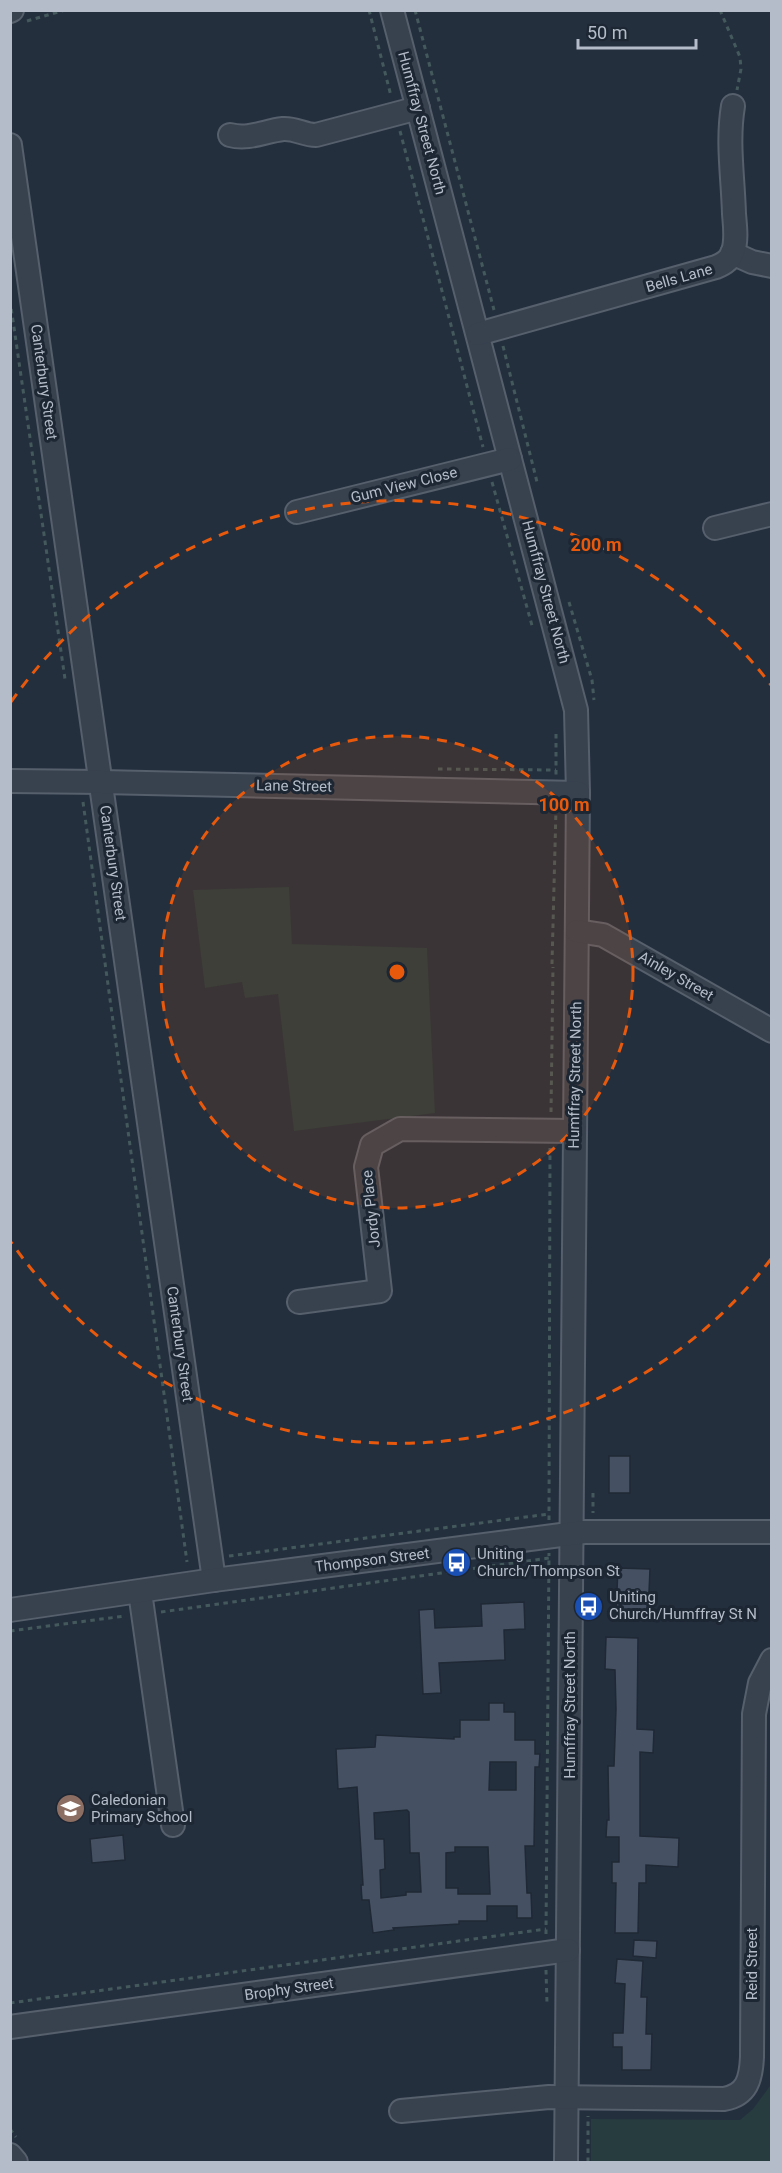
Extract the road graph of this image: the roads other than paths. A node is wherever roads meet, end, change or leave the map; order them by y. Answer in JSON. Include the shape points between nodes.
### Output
{"nodes":[{"id":1,"x":392,"y":10,"type":"edge"},
{"id":2,"x":733,"y":106,"type":"road end"},
{"id":3,"x":418,"y":108,"type":"junction"},
{"id":4,"x":230,"y":135,"type":"dead end"},
{"id":5,"x":10,"y":145,"type":"edge"},
{"id":6,"x":732,"y":253,"type":"junction"},
{"id":7,"x":771,"y":266,"type":"edge"},
{"id":8,"x":489,"y":331,"type":"junction"},
{"id":9,"x":510,"y":459,"type":"junction"},
{"id":10,"x":297,"y":512,"type":"dead end"},
{"id":11,"x":771,"y":514,"type":"edge"},
{"id":12,"x":716,"y":528,"type":"dead end"},
{"id":13,"x":10,"y":781,"type":"edge"},
{"id":14,"x":102,"y":782,"type":"junction"},
{"id":15,"x":567,"y":792,"type":"junction"},
{"id":16,"x":577,"y":932,"type":"junction"},
{"id":17,"x":771,"y":1031,"type":"edge"},
{"id":18,"x":574,"y":1131,"type":"junction"},
{"id":19,"x":299,"y":1302,"type":"dead end"},
{"id":20,"x":771,"y":1532,"type":"edge"},
{"id":21,"x":555,"y":1535,"type":"junction"},
{"id":22,"x":214,"y":1580,"type":"junction"},
{"id":23,"x":141,"y":1603,"type":"junction"},
{"id":24,"x":10,"y":1610,"type":"edge"},
{"id":25,"x":771,"y":1659,"type":"edge"},
{"id":26,"x":173,"y":1825,"type":"dead end"},
{"id":27,"x":557,"y":1951,"type":"junction"},
{"id":28,"x":762,"y":1982,"type":"edge"},
{"id":29,"x":10,"y":2027,"type":"edge"},
{"id":30,"x":566,"y":2098,"type":"junction"},
{"id":31,"x":401,"y":2111,"type":"dead end"},
{"id":32,"x":10,"y":2155,"type":"edge"},
{"id":33,"x":16,"y":2163,"type":"edge"},
{"id":34,"x":566,"y":2163,"type":"edge"}],
"edges":[{"from":1,"to":3,"type":"street","name":"Humffray Street North"},
{"from":2,"to":6,"type":"street","via":[[729,138],[735,238]]},
{"from":3,"to":4,"type":"street","via":[[316,135],[292,129],[244,138]]},
{"from":3,"to":8,"type":"street","name":"Humffray Street North"},
{"from":5,"to":14,"type":"street","name":"Canterbury Street"},
{"from":6,"to":7,"type":"street"},
{"from":6,"to":8,"type":"street","name":"Bells Lane","via":[[716,267]]},
{"from":8,"to":9,"type":"street","name":"Humffray Street North"},
{"from":9,"to":10,"type":"street","name":"Gum View Close"},
{"from":9,"to":15,"type":"street","name":"Humffray Street North","via":[[574,700]]},
{"from":11,"to":12,"type":"street"},
{"from":13,"to":14,"type":"street","name":"Lane Street"},
{"from":14,"to":15,"type":"street","name":"Lane Street"},
{"from":14,"to":22,"type":"street","name":"Canterbury Street"},
{"from":15,"to":16,"type":"street","name":"Humffray Street North"},
{"from":16,"to":17,"type":"street","name":"Ainley Street","via":[[603,935]]},
{"from":16,"to":18,"type":"street","name":"Humffray Street North"},
{"from":18,"to":19,"type":"street","name":"Jordy Place","via":[[400,1129],[372,1145],[366,1167],[380,1292]]},
{"from":18,"to":21,"type":"street","name":"Humffray Street North"},
{"from":20,"to":21,"type":"street","name":"Thompson Street"},
{"from":21,"to":22,"type":"street","name":"Thompson Street"},
{"from":21,"to":27,"type":"street","name":"Humffray Street North"},
{"from":22,"to":23,"type":"street","name":"Thompson Street"},
{"from":23,"to":24,"type":"street","name":"Thompson Street"},
{"from":23,"to":26,"type":"street"},
{"from":25,"to":28,"type":"street","name":"Reid Street","via":[[760,1683],[754,1714]]},
{"from":27,"to":29,"type":"street","name":"Brophy Street"},
{"from":27,"to":30,"type":"street","name":"Humffray Street North"},
{"from":28,"to":30,"type":"street","name":"Reid Street","via":[[751,2072],[747,2086],[737,2095],[718,2100]]},
{"from":30,"to":31,"type":"street","name":"Reid Street"},
{"from":30,"to":34,"type":"street","name":"Humffray Street North"},
{"from":32,"to":33,"type":"street"}]}
